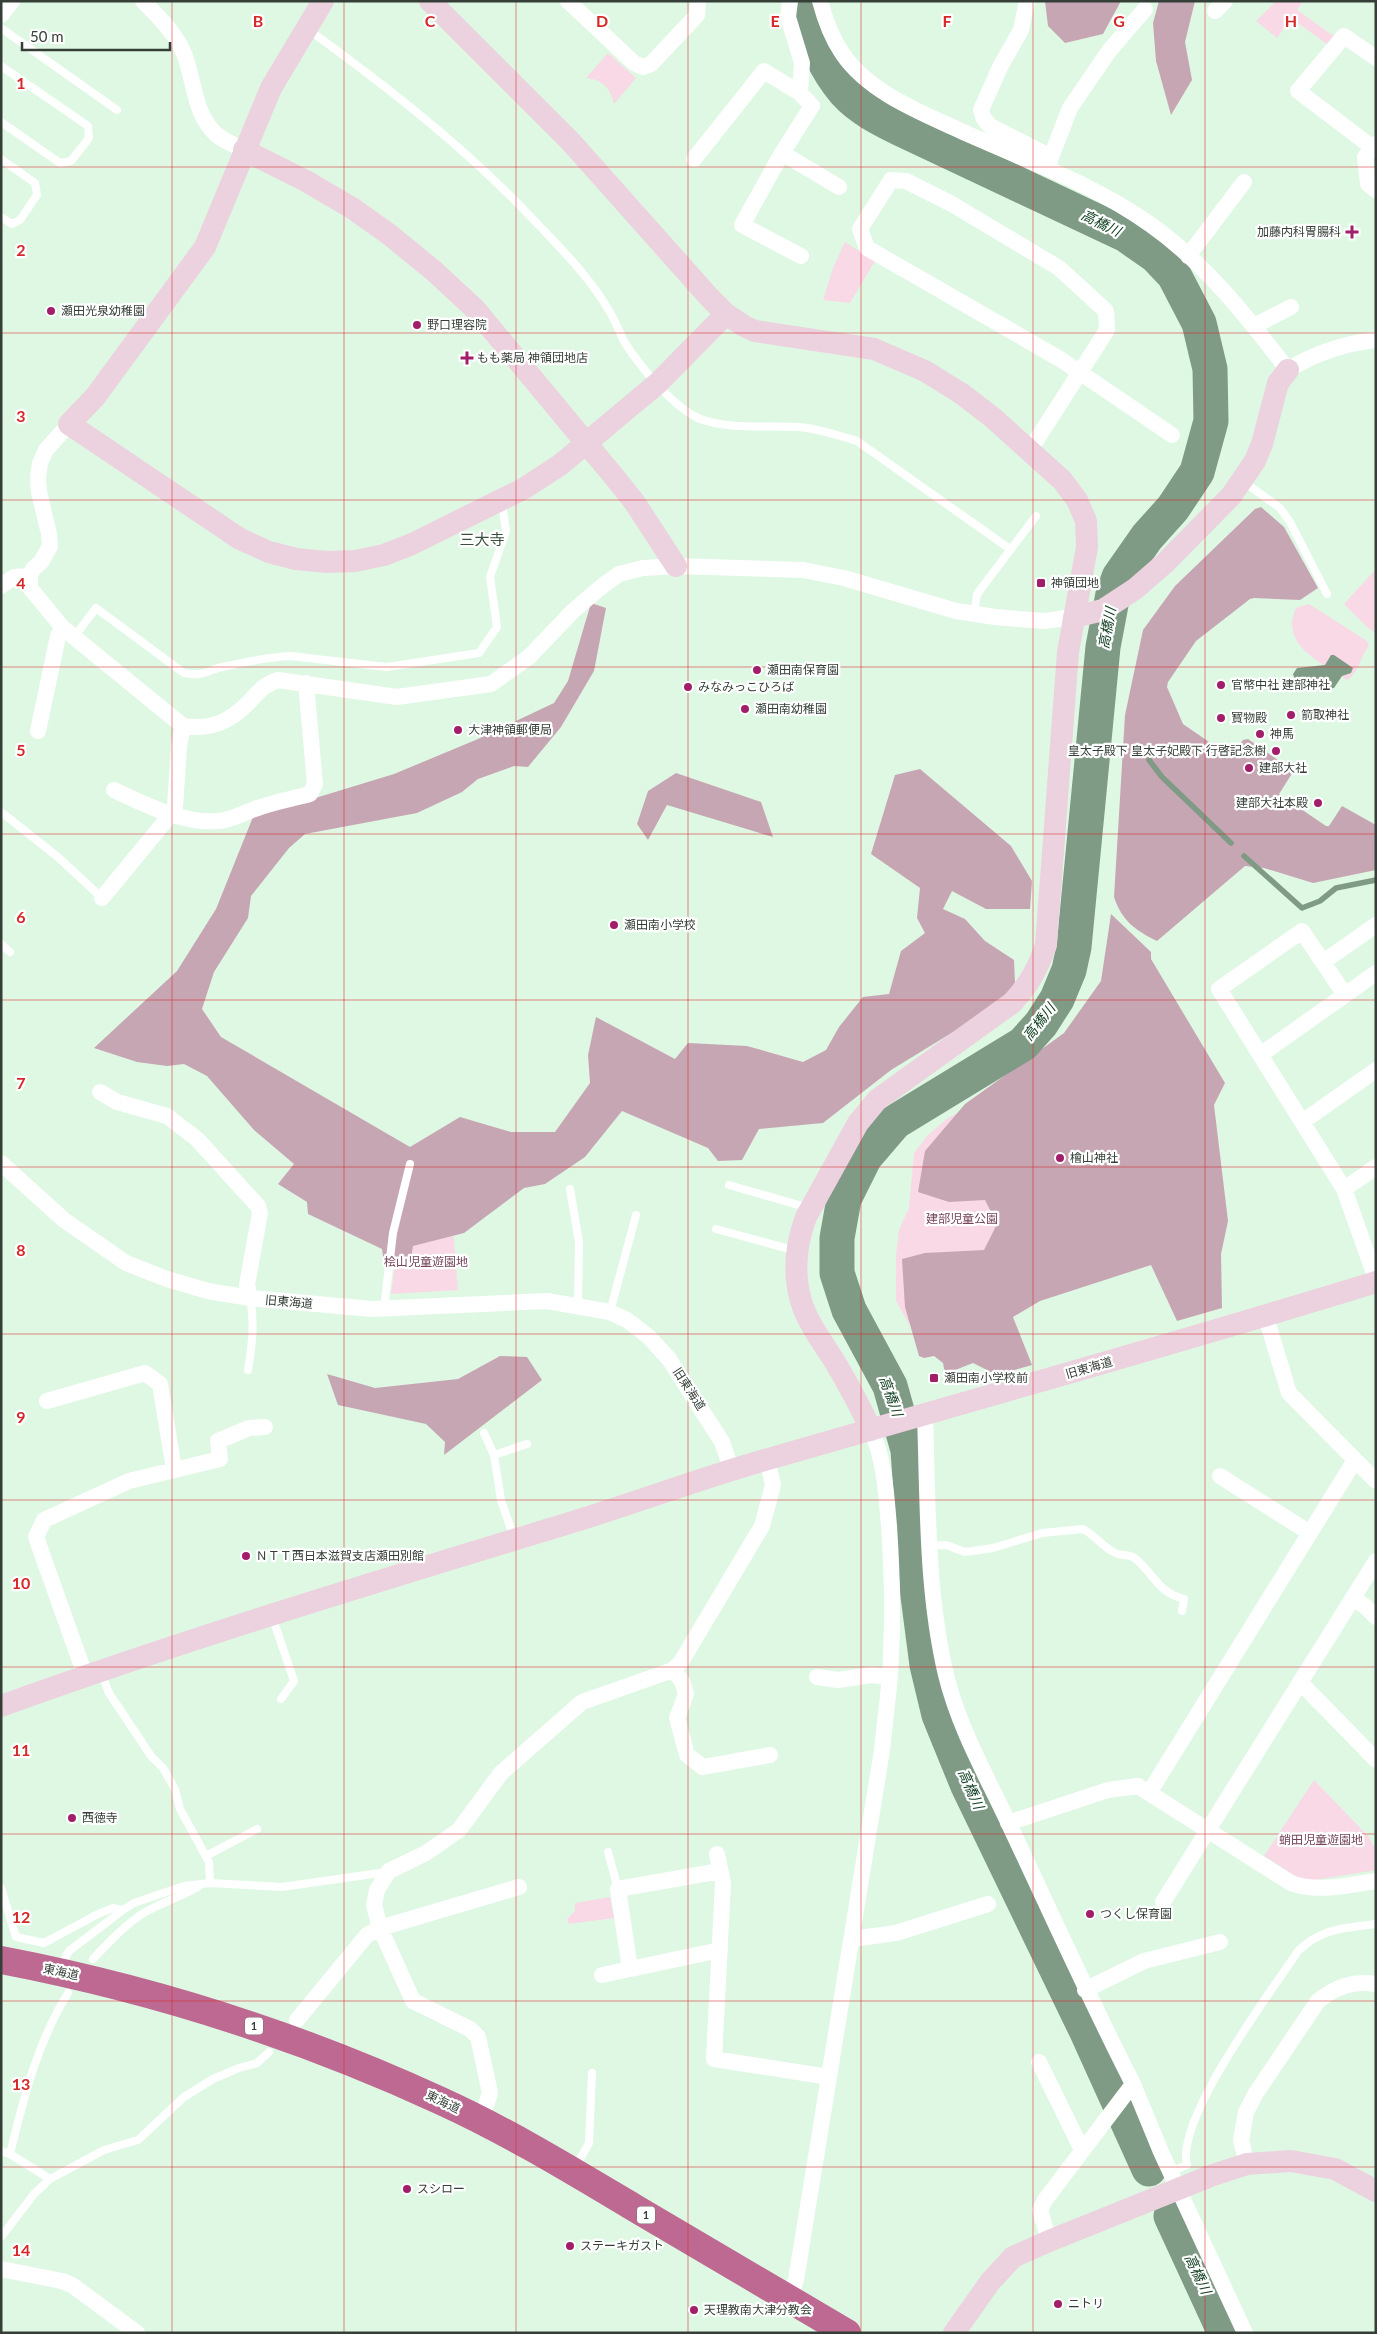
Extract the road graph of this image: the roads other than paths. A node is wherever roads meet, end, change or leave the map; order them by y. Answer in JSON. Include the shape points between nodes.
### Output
{"nodes":[{"id":1,"x":12,"y":1,"type":"edge"},
{"id":2,"x":143,"y":1,"type":"edge"},
{"id":3,"x":323,"y":1,"type":"edge"},
{"id":4,"x":430,"y":1,"type":"edge"},
{"id":5,"x":568,"y":1,"type":"edge"},
{"id":6,"x":698,"y":1,"type":"edge"},
{"id":7,"x":790,"y":1,"type":"edge"},
{"id":8,"x":820,"y":1,"type":"edge"},
{"id":9,"x":1027,"y":1,"type":"edge"},
{"id":10,"x":1145,"y":9,"type":"dead end"},
{"id":11,"x":1,"y":15,"type":"edge"},
{"id":12,"x":1,"y":28,"type":"edge"},
{"id":13,"x":306,"y":28,"type":"junction"},
{"id":14,"x":1376,"y":58,"type":"edge"},
{"id":15,"x":1,"y":66,"type":"edge"},
{"id":16,"x":800,"y":93,"type":"junction"},
{"id":17,"x":117,"y":110,"type":"dead end"},
{"id":18,"x":1,"y":122,"type":"edge"},
{"id":19,"x":1374,"y":146,"type":"edge"},
{"id":20,"x":244,"y":150,"type":"junction"},
{"id":21,"x":782,"y":153,"type":"junction"},
{"id":22,"x":1,"y":159,"type":"edge"},
{"id":23,"x":694,"y":159,"type":"dead end"},
{"id":24,"x":1048,"y":163,"type":"junction"},
{"id":25,"x":1244,"y":182,"type":"dead end"},
{"id":26,"x":839,"y":187,"type":"dead end"},
{"id":27,"x":1376,"y":190,"type":"edge"},
{"id":28,"x":1,"y":217,"type":"edge"},
{"id":29,"x":801,"y":256,"type":"dead end"},
{"id":30,"x":1188,"y":256,"type":"junction"},
{"id":31,"x":1291,"y":307,"type":"dead end"},
{"id":32,"x":726,"y":314,"type":"junction"},
{"id":33,"x":1254,"y":326,"type":"junction"},
{"id":34,"x":1376,"y":339,"type":"edge"},
{"id":35,"x":1288,"y":370,"type":"junction"},
{"id":36,"x":1080,"y":373,"type":"junction"},
{"id":37,"x":658,"y":384,"type":"junction"},
{"id":38,"x":69,"y":424,"type":"junction"},
{"id":39,"x":1172,"y":435,"type":"dead end"},
{"id":40,"x":587,"y":443,"type":"junction"},
{"id":41,"x":1030,"y":450,"type":"junction"},
{"id":42,"x":1242,"y":481,"type":"junction"},
{"id":43,"x":502,"y":500,"type":"junction"},
{"id":44,"x":1036,"y":516,"type":"dead end"},
{"id":45,"x":1010,"y":549,"type":"junction"},
{"id":46,"x":676,"y":566,"type":"junction"},
{"id":47,"x":30,"y":576,"type":"junction"},
{"id":48,"x":1,"y":586,"type":"edge"},
{"id":49,"x":1327,"y":594,"type":"dead end"},
{"id":50,"x":974,"y":614,"type":"junction"},
{"id":51,"x":1081,"y":616,"type":"junction"},
{"id":52,"x":68,"y":633,"type":"junction"},
{"id":53,"x":306,"y":684,"type":"junction"},
{"id":54,"x":183,"y":726,"type":"junction"},
{"id":55,"x":38,"y":731,"type":"dead end"},
{"id":56,"x":114,"y":790,"type":"dead end"},
{"id":57,"x":1,"y":812,"type":"edge"},
{"id":58,"x":172,"y":813,"type":"junction"},
{"id":59,"x":102,"y":898,"type":"joint"},
{"id":60,"x":1376,"y":925,"type":"edge"},
{"id":61,"x":1,"y":944,"type":"edge"},
{"id":62,"x":10,"y":952,"type":"dead end"},
{"id":63,"x":1324,"y":962,"type":"junction"},
{"id":64,"x":1376,"y":973,"type":"edge"},
{"id":65,"x":1345,"y":995,"type":"junction"},
{"id":66,"x":1260,"y":1055,"type":"junction"},
{"id":67,"x":1376,"y":1070,"type":"edge"},
{"id":68,"x":100,"y":1092,"type":"dead end"},
{"id":69,"x":1302,"y":1122,"type":"junction"},
{"id":70,"x":1,"y":1163,"type":"edge"},
{"id":71,"x":410,"y":1164,"type":"dead end"},
{"id":72,"x":1376,"y":1167,"type":"edge"},
{"id":73,"x":729,"y":1185,"type":"dead end"},
{"id":74,"x":570,"y":1189,"type":"dead end"},
{"id":75,"x":1344,"y":1189,"type":"junction"},
{"id":76,"x":811,"y":1209,"type":"junction"},
{"id":77,"x":636,"y":1215,"type":"dead end"},
{"id":78,"x":716,"y":1229,"type":"dead end"},
{"id":79,"x":797,"y":1251,"type":"junction"},
{"id":80,"x":1376,"y":1281,"type":"edge"},
{"id":81,"x":250,"y":1298,"type":"junction"},
{"id":82,"x":578,"y":1305,"type":"junction"},
{"id":83,"x":384,"y":1308,"type":"junction"},
{"id":84,"x":610,"y":1312,"type":"junction"},
{"id":85,"x":1266,"y":1314,"type":"junction"},
{"id":86,"x":248,"y":1370,"type":"dead end"},
{"id":87,"x":47,"y":1401,"type":"dead end"},
{"id":88,"x":919,"y":1416,"type":"junction"},
{"id":89,"x":265,"y":1427,"type":"dead end"},
{"id":90,"x":876,"y":1429,"type":"junction"},
{"id":91,"x":484,"y":1433,"type":"dead end"},
{"id":92,"x":526,"y":1444,"type":"dead end"},
{"id":93,"x":494,"y":1455,"type":"junction"},
{"id":94,"x":767,"y":1459,"type":"junction"},
{"id":95,"x":1355,"y":1460,"type":"junction"},
{"id":96,"x":174,"y":1469,"type":"junction"},
{"id":97,"x":732,"y":1471,"type":"junction"},
{"id":98,"x":1220,"y":1476,"type":"dead end"},
{"id":99,"x":1376,"y":1481,"type":"edge"},
{"id":100,"x":1310,"y":1533,"type":"junction"},
{"id":101,"x":514,"y":1540,"type":"junction"},
{"id":102,"x":930,"y":1546,"type":"junction"},
{"id":103,"x":1376,"y":1561,"type":"edge"},
{"id":104,"x":1353,"y":1598,"type":"junction"},
{"id":105,"x":1182,"y":1611,"type":"dead end"},
{"id":106,"x":272,"y":1615,"type":"junction"},
{"id":107,"x":1376,"y":1618,"type":"edge"},
{"id":108,"x":672,"y":1670,"type":"junction"},
{"id":109,"x":93,"y":1673,"type":"junction"},
{"id":110,"x":817,"y":1677,"type":"dead end"},
{"id":111,"x":889,"y":1677,"type":"junction"},
{"id":112,"x":1300,"y":1682,"type":"junction"},
{"id":113,"x":281,"y":1699,"type":"dead end"},
{"id":114,"x":1,"y":1706,"type":"edge"},
{"id":115,"x":770,"y":1755,"type":"dead end"},
{"id":116,"x":1376,"y":1760,"type":"edge"},
{"id":117,"x":1149,"y":1793,"type":"junction"},
{"id":118,"x":1008,"y":1823,"type":"junction"},
{"id":119,"x":257,"y":1829,"type":"dead end"},
{"id":120,"x":1208,"y":1830,"type":"junction"},
{"id":121,"x":608,"y":1852,"type":"dead end"},
{"id":122,"x":716,"y":1854,"type":"dead end"},
{"id":123,"x":206,"y":1856,"type":"junction"},
{"id":124,"x":389,"y":1871,"type":"junction"},
{"id":125,"x":720,"y":1871,"type":"junction"},
{"id":126,"x":1376,"y":1881,"type":"edge"},
{"id":127,"x":210,"y":1883,"type":"junction"},
{"id":128,"x":201,"y":1885,"type":"junction"},
{"id":129,"x":519,"y":1887,"type":"dead end"},
{"id":130,"x":1,"y":1888,"type":"edge"},
{"id":131,"x":618,"y":1889,"type":"junction"},
{"id":132,"x":1163,"y":1902,"type":"dead end"},
{"id":133,"x":988,"y":1904,"type":"dead end"},
{"id":134,"x":123,"y":1910,"type":"junction"},
{"id":135,"x":1376,"y":1924,"type":"edge"},
{"id":136,"x":380,"y":1928,"type":"junction"},
{"id":137,"x":852,"y":1939,"type":"junction"},
{"id":138,"x":1220,"y":1942,"type":"dead end"},
{"id":139,"x":720,"y":1950,"type":"junction"},
{"id":140,"x":93,"y":1959,"type":"dead end"},
{"id":141,"x":1,"y":1960,"type":"edge"},
{"id":142,"x":630,"y":1969,"type":"junction"},
{"id":143,"x":602,"y":1975,"type":"dead end"},
{"id":144,"x":63,"y":1982,"type":"junction"},
{"id":145,"x":1376,"y":1984,"type":"edge"},
{"id":146,"x":1085,"y":1990,"type":"junction"},
{"id":147,"x":297,"y":2020,"type":"dead end"},
{"id":148,"x":269,"y":2052,"type":"dead end"},
{"id":149,"x":1039,"y":2062,"type":"dead end"},
{"id":150,"x":592,"y":2073,"type":"dead end"},
{"id":151,"x":829,"y":2077,"type":"junction"},
{"id":152,"x":1130,"y":2088,"type":"junction"},
{"id":153,"x":481,"y":2120,"type":"junction"},
{"id":154,"x":1082,"y":2150,"type":"junction"},
{"id":155,"x":1,"y":2151,"type":"edge"},
{"id":156,"x":10,"y":2154,"type":"junction"},
{"id":157,"x":1247,"y":2164,"type":"junction"},
{"id":158,"x":573,"y":2172,"type":"junction"},
{"id":159,"x":50,"y":2179,"type":"junction"},
{"id":160,"x":1174,"y":2181,"type":"junction"},
{"id":161,"x":1376,"y":2191,"type":"edge"},
{"id":162,"x":1,"y":2238,"type":"edge"},
{"id":163,"x":1049,"y":2241,"type":"junction"},
{"id":164,"x":1,"y":2269,"type":"edge"},
{"id":165,"x":790,"y":2299,"type":"junction"},
{"id":166,"x":831,"y":2329,"type":"edge"},
{"id":167,"x":137,"y":2333,"type":"edge"},
{"id":168,"x":954,"y":2333,"type":"edge"},
{"id":169,"x":1245,"y":2333,"type":"edge"}],
"edges":[{"from":1,"to":11,"type":"street"},
{"from":2,"to":20,"type":"street","via":[[166,23],[183,50],[201,111],[210,128]]},
{"from":3,"to":13,"type":"street"},
{"from":4,"to":32,"type":"street","via":[[571,142]]},
{"from":5,"to":6,"type":"street","via":[[634,63],[643,67],[651,64],[698,14]]},
{"from":7,"to":16,"type":"street","via":[[788,18],[802,63]]},
{"from":8,"to":24,"type":"street","via":[[827,28],[843,54],[863,76],[888,94],[929,116]]},
{"from":9,"to":24,"type":"street","via":[[1021,30],[981,110],[990,126]]},
{"from":10,"to":24,"type":"street","via":[[1108,51],[1070,108]]},
{"from":12,"to":17,"type":"lane"},
{"from":13,"to":20,"type":"street","via":[[271,88]]},
{"from":13,"to":37,"type":"lane","via":[[451,140],[528,214],[608,308],[625,342]]},
{"from":14,"to":19,"type":"street","via":[[1344,36],[1298,91]]},
{"from":15,"to":18,"type":"lane","via":[[88,126],[89,138],[71,161],[60,163]]},
{"from":16,"to":21,"type":"street","via":[[812,106]]},
{"from":16,"to":23,"type":"street","via":[[764,71]]},
{"from":19,"to":27,"type":"street","via":[[1365,158],[1368,184]]},
{"from":20,"to":38,"type":"street","via":[[205,247],[100,390]]},
{"from":20,"to":40,"type":"street","via":[[352,208],[434,271],[475,309]]},
{"from":21,"to":26,"type":"street"},
{"from":21,"to":29,"type":"street","via":[[742,225]]},
{"from":22,"to":28,"type":"lane","via":[[35,183],[37,195],[20,220],[12,224]]},
{"from":24,"to":30,"type":"street","via":[[1152,225]]},
{"from":25,"to":30,"type":"street"},
{"from":30,"to":33,"type":"street"},
{"from":31,"to":33,"type":"street"},
{"from":32,"to":37,"type":"street"},
{"from":32,"to":41,"type":"street","via":[[755,331],[874,350],[899,358],[962,394]]},
{"from":33,"to":35,"type":"street"},
{"from":34,"to":35,"type":"street","via":[[1354,342]]},
{"from":35,"to":42,"type":"street","via":[[1278,383],[1262,444]]},
{"from":36,"to":36,"type":"street","via":[[867,248],[860,229],[890,180],[906,182],[950,203],[1059,268],[1106,311],[1107,330]]},
{"from":36,"to":39,"type":"street"},
{"from":36,"to":41,"type":"street"},
{"from":37,"to":40,"type":"street"},
{"from":37,"to":45,"type":"lane","via":[[698,418],[734,424],[801,427],[857,442]]},
{"from":38,"to":43,"type":"street","via":[[240,540],[296,559],[355,561],[384,555]]},
{"from":38,"to":47,"type":"street","via":[[46,450],[40,463],[39,492],[50,546]]},
{"from":40,"to":43,"type":"street","via":[[543,477]]},
{"from":40,"to":46,"type":"street","via":[[635,503]]},
{"from":41,"to":51,"type":"street","via":[[1062,480],[1077,500],[1086,522]]},
{"from":42,"to":49,"type":"lane","via":[[1280,508]]},
{"from":42,"to":51,"type":"street","via":[[1194,536],[1135,589],[1103,610]]},
{"from":43,"to":52,"type":"lane","via":[[506,531],[490,577],[497,628],[479,653],[387,668],[275,657],[219,668],[199,676],[184,673],[96,608]]},
{"from":44,"to":45,"type":"lane"},
{"from":45,"to":50,"type":"lane","via":[[977,594]]},
{"from":46,"to":50,"type":"street","via":[[803,570]]},
{"from":46,"to":53,"type":"street","via":[[642,568],[619,574],[600,587],[529,656],[491,684],[397,698]]},
{"from":47,"to":48,"type":"street","via":[[14,576]]},
{"from":47,"to":52,"type":"street","via":[[30,588]]},
{"from":50,"to":51,"type":"street","via":[[1044,621]]},
{"from":51,"to":76,"type":"street","via":[[1068,652],[1046,945],[1037,970],[1025,990],[1012,1003],[877,1100],[858,1123]]},
{"from":52,"to":54,"type":"street"},
{"from":52,"to":55,"type":"street","via":[[58,636]]},
{"from":53,"to":54,"type":"street","via":[[278,680],[266,684],[241,710],[218,724],[201,729]]},
{"from":53,"to":58,"type":"street","via":[[315,784],[310,794],[220,821],[196,820]]},
{"from":54,"to":58,"type":"street"},
{"from":56,"to":58,"type":"street"},
{"from":57,"to":59,"type":"lane","via":[[59,858]]},
{"from":58,"to":59,"type":"street"},
{"from":60,"to":63,"type":"street"},
{"from":61,"to":62,"type":"lane"},
{"from":63,"to":65,"type":"street"},
{"from":63,"to":66,"type":"street","via":[[1302,930],[1219,989]]},
{"from":64,"to":65,"type":"street"},
{"from":65,"to":66,"type":"street"},
{"from":66,"to":69,"type":"street"},
{"from":67,"to":69,"type":"street"},
{"from":68,"to":81,"type":"street","via":[[118,1102],[167,1116],[197,1139],[258,1206],[260,1214],[247,1285]]},
{"from":69,"to":75,"type":"street"},
{"from":70,"to":81,"type":"street","name":"旧東海道","via":[[64,1220],[126,1263],[175,1281]]},
{"from":71,"to":83,"type":"lane","via":[[393,1233]]},
{"from":72,"to":75,"type":"street"},
{"from":73,"to":76,"type":"lane"},
{"from":74,"to":82,"type":"lane","via":[[579,1242]]},
{"from":75,"to":80,"type":"street"},
{"from":76,"to":79,"type":"street","via":[[800,1234]]},
{"from":77,"to":84,"type":"lane"},
{"from":78,"to":79,"type":"lane"},
{"from":79,"to":90,"type":"street","via":[[801,1302]]},
{"from":80,"to":85,"type":"street","name":"旧東海道"},
{"from":81,"to":83,"type":"street","name":"旧東海道"},
{"from":81,"to":86,"type":"lane","via":[[252,1344]]},
{"from":82,"to":83,"type":"street","name":"旧東海道","via":[[547,1301]]},
{"from":82,"to":84,"type":"street","name":"旧東海道"},
{"from":84,"to":97,"type":"street","name":"旧東海道","via":[[649,1337],[669,1359],[722,1442]]},
{"from":85,"to":88,"type":"street","name":"旧東海道","via":[[1105,1364]]},
{"from":85,"to":95,"type":"street","via":[[1289,1393]]},
{"from":87,"to":96,"type":"street","via":[[145,1373],[160,1384]]},
{"from":88,"to":90,"type":"street","name":"旧東海道"},
{"from":88,"to":102,"type":"street"},
{"from":89,"to":96,"type":"street","via":[[249,1428],[218,1441],[220,1459]]},
{"from":90,"to":94,"type":"street","name":"旧東海道"},
{"from":90,"to":111,"type":"street","via":[[885,1478],[890,1550]]},
{"from":91,"to":93,"type":"lane"},
{"from":92,"to":93,"type":"lane"},
{"from":93,"to":101,"type":"lane","via":[[501,1500]]},
{"from":94,"to":97,"type":"street","name":"旧東海道"},
{"from":94,"to":108,"type":"street","via":[[772,1485],[762,1526],[681,1662]]},
{"from":95,"to":99,"type":"street"},
{"from":95,"to":100,"type":"street"},
{"from":96,"to":109,"type":"street","via":[[129,1481],[44,1520],[36,1537]]},
{"from":97,"to":101,"type":"street"},
{"from":98,"to":100,"type":"street"},
{"from":100,"to":117,"type":"street"},
{"from":101,"to":106,"type":"street"},
{"from":102,"to":105,"type":"lane","via":[[946,1545],[965,1552],[993,1548],[1042,1533],[1083,1529],[1118,1554],[1128,1554],[1137,1560],[1154,1582],[1174,1597],[1184,1599]]},
{"from":102,"to":118,"type":"street","via":[[946,1674],[975,1756]]},
{"from":103,"to":104,"type":"street"},
{"from":104,"to":107,"type":"street"},
{"from":104,"to":112,"type":"street"},
{"from":106,"to":109,"type":"street"},
{"from":106,"to":113,"type":"lane","via":[[294,1681]]},
{"from":108,"to":115,"type":"street","via":[[682,1681],[686,1694],[677,1718],[687,1755],[702,1767]]},
{"from":108,"to":124,"type":"street","via":[[582,1702],[501,1773],[454,1835]]},
{"from":109,"to":114,"type":"street"},
{"from":109,"to":123,"type":"lane","via":[[151,1756],[163,1768],[174,1788],[180,1809]]},
{"from":110,"to":111,"type":"street","via":[[838,1680],[871,1675]]},
{"from":111,"to":137,"type":"street","via":[[882,1750]]},
{"from":112,"to":116,"type":"street"},
{"from":112,"to":120,"type":"street"},
{"from":117,"to":118,"type":"street","via":[[1138,1786],[1108,1790]]},
{"from":117,"to":120,"type":"street"},
{"from":118,"to":146,"type":"street"},
{"from":119,"to":123,"type":"lane"},
{"from":120,"to":126,"type":"street","via":[[1291,1883],[1305,1888]]},
{"from":120,"to":132,"type":"street"},
{"from":121,"to":131,"type":"lane"},
{"from":122,"to":125,"type":"street"},
{"from":123,"to":127,"type":"lane"},
{"from":124,"to":127,"type":"lane","via":[[282,1887]]},
{"from":124,"to":136,"type":"street","via":[[377,1890],[374,1905]]},
{"from":125,"to":131,"type":"street"},
{"from":125,"to":139,"type":"street","via":[[723,1883]]},
{"from":127,"to":128,"type":"lane"},
{"from":128,"to":134,"type":"lane","via":[[184,1886]]},
{"from":128,"to":140,"type":"lane","via":[[143,1913]]},
{"from":129,"to":136,"type":"street"},
{"from":130,"to":134,"type":"lane","via":[[16,1937],[44,1943],[98,1914],[113,1908]]},
{"from":131,"to":142,"type":"street"},
{"from":133,"to":137,"type":"street","via":[[896,1933]]},
{"from":134,"to":144,"type":"lane","via":[[69,1951]]},
{"from":135,"to":160,"type":"lane","via":[[1326,1931],[1309,1940],[1298,1951],[1214,2076],[1184,2155],[1187,2164]]},
{"from":136,"to":147,"type":"street","via":[[367,1935]]},
{"from":136,"to":153,"type":"street","via":[[413,2001],[470,2029],[478,2037],[490,2093]]},
{"from":137,"to":151,"type":"street"},
{"from":138,"to":146,"type":"street","via":[[1144,1961]]},
{"from":139,"to":142,"type":"street"},
{"from":139,"to":151,"type":"street","via":[[714,2058]]},
{"from":141,"to":144,"type":"highway","name":"東海道","number":"1"},
{"from":142,"to":143,"type":"street"},
{"from":144,"to":153,"type":"highway","name":"東海道","number":"1","via":[[156,1995],[287,2037],[387,2077]]},
{"from":144,"to":156,"type":"lane","via":[[26,2089]]},
{"from":145,"to":157,"type":"street","via":[[1348,1984],[1318,2001],[1246,2112],[1241,2140]]},
{"from":146,"to":152,"type":"street"},
{"from":148,"to":159,"type":"lane","via":[[257,2064],[213,2079],[184,2097],[138,2140],[104,2150]]},
{"from":149,"to":154,"type":"street"},
{"from":150,"to":158,"type":"lane","via":[[589,2142]]},
{"from":151,"to":165,"type":"street","via":[[796,2280]]},
{"from":152,"to":154,"type":"street"},
{"from":152,"to":160,"type":"street"},
{"from":153,"to":158,"type":"highway","name":"東海道","number":"1"},
{"from":154,"to":163,"type":"street","via":[[1040,2210]]},
{"from":155,"to":156,"type":"lane"},
{"from":156,"to":159,"type":"lane"},
{"from":157,"to":160,"type":"street"},
{"from":157,"to":161,"type":"street","via":[[1292,2162],[1335,2169]]},
{"from":158,"to":165,"type":"highway","name":"東海道","number":"1"},
{"from":159,"to":162,"type":"lane","via":[[34,2194]]},
{"from":160,"to":163,"type":"street"},
{"from":160,"to":169,"type":"street"},
{"from":163,"to":168,"type":"street","via":[[1013,2257],[1001,2268]]},
{"from":164,"to":167,"type":"street","via":[[72,2284]]},
{"from":165,"to":166,"type":"highway","name":"東海道","number":"1"}]}
